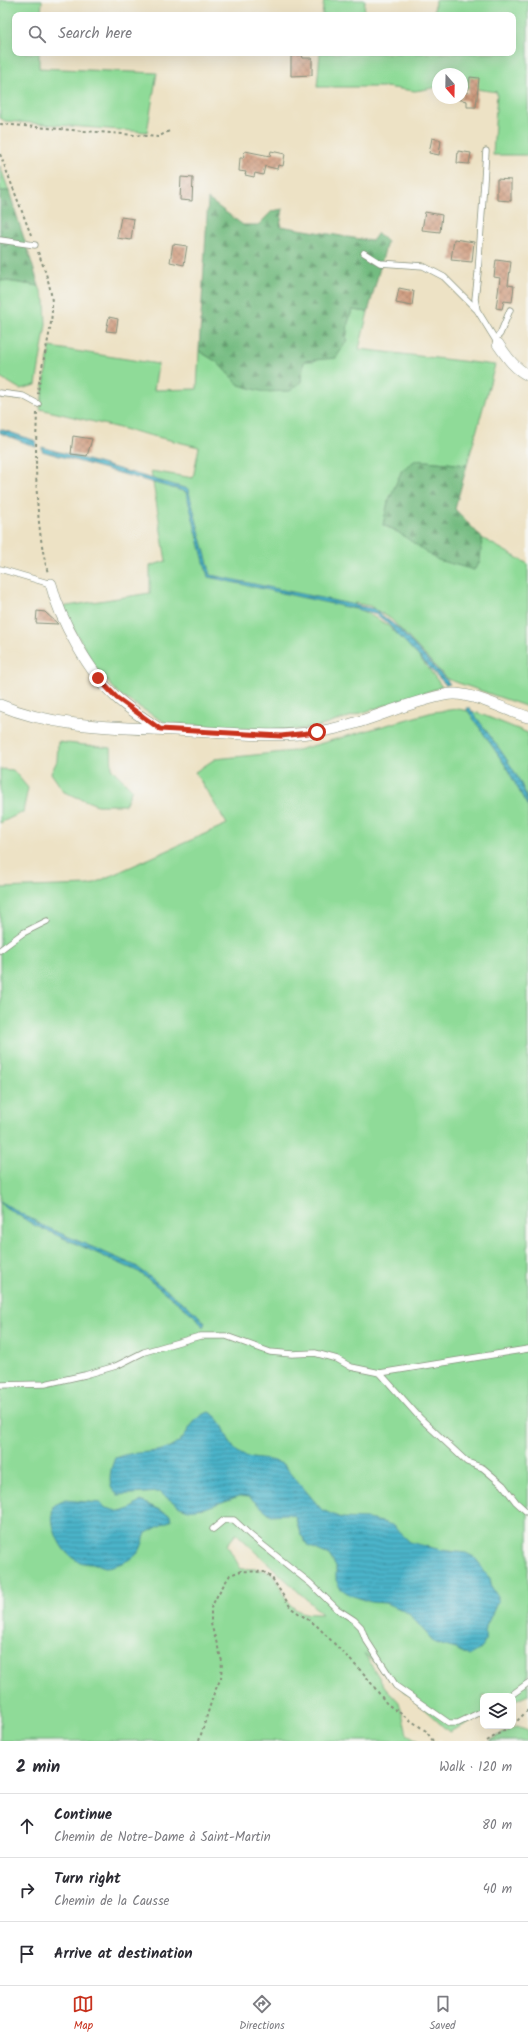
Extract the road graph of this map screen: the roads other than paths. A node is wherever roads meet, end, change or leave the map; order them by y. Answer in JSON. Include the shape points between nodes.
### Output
{"nodes":[{"id":1,"x":486,"y":151,"type":"dead end"},
{"id":2,"x":0,"y":240,"type":"edge"},
{"id":3,"x":35,"y":245,"type":"road end"},
{"id":4,"x":364,"y":253,"type":"dead end"},
{"id":5,"x":476,"y":310,"type":"junction"},
{"id":6,"x":510,"y":310,"type":"dead end"},
{"id":7,"x":496,"y":342,"type":"junction"},
{"id":8,"x":528,"y":375,"type":"edge"},
{"id":9,"x":0,"y":393,"type":"edge"},
{"id":10,"x":38,"y":404,"type":"road end"},
{"id":11,"x":0,"y":569,"type":"edge"},
{"id":12,"x":51,"y":584,"type":"joint"},
{"id":13,"x":0,"y":705,"type":"edge"},
{"id":14,"x":528,"y":717,"type":"edge"},
{"id":15,"x":160,"y":729,"type":"junction"},
{"id":16,"x":47,"y":921,"type":"dead end"},
{"id":17,"x":0,"y":950,"type":"edge"},
{"id":18,"x":528,"y":1349,"type":"edge"},
{"id":19,"x":380,"y":1373,"type":"junction"},
{"id":20,"x":0,"y":1384,"type":"edge"},
{"id":21,"x":528,"y":1513,"type":"edge"},
{"id":22,"x":213,"y":1529,"type":"dead end"},
{"id":23,"x":528,"y":1683,"type":"edge"},
{"id":24,"x":514,"y":1693,"type":"edge"},
{"id":25,"x":480,"y":1712,"type":"edge"}],
"edges":[{"from":1,"to":5,"type":"lane"},
{"from":2,"to":3,"type":"lane"},
{"from":4,"to":5,"type":"lane","via":[[380,263],[423,266],[444,277]]},
{"from":5,"to":7,"type":"lane"},
{"from":6,"to":7,"type":"lane"},
{"from":7,"to":8,"type":"street","via":[[509,360]]},
{"from":9,"to":10,"type":"lane","via":[[23,396]]},
{"from":11,"to":12,"type":"lane"},
{"from":12,"to":15,"type":"street","via":[[56,604],[98,678],[117,698]]},
{"from":13,"to":15,"type":"street","via":[[46,719],[90,725]]},
{"from":14,"to":15,"type":"street","via":[[471,696],[456,694],[444,695],[348,726],[317,732],[281,736]]},
{"from":16,"to":17,"type":"lane","via":[[23,933]]},
{"from":18,"to":19,"type":"lane"},
{"from":19,"to":20,"type":"lane","via":[[351,1367],[337,1359],[315,1353],[270,1352],[226,1336],[200,1336],[144,1352],[116,1366],[85,1375],[45,1384]]},
{"from":19,"to":21,"type":"lane","via":[[420,1418],[467,1462],[483,1468],[503,1485]]},
{"from":22,"to":25,"type":"lane","via":[[224,1520],[234,1520],[310,1583],[337,1609],[354,1620],[361,1627],[365,1638],[396,1686],[428,1710],[449,1723],[458,1723]]},
{"from":23,"to":24,"type":"lane"}]}
